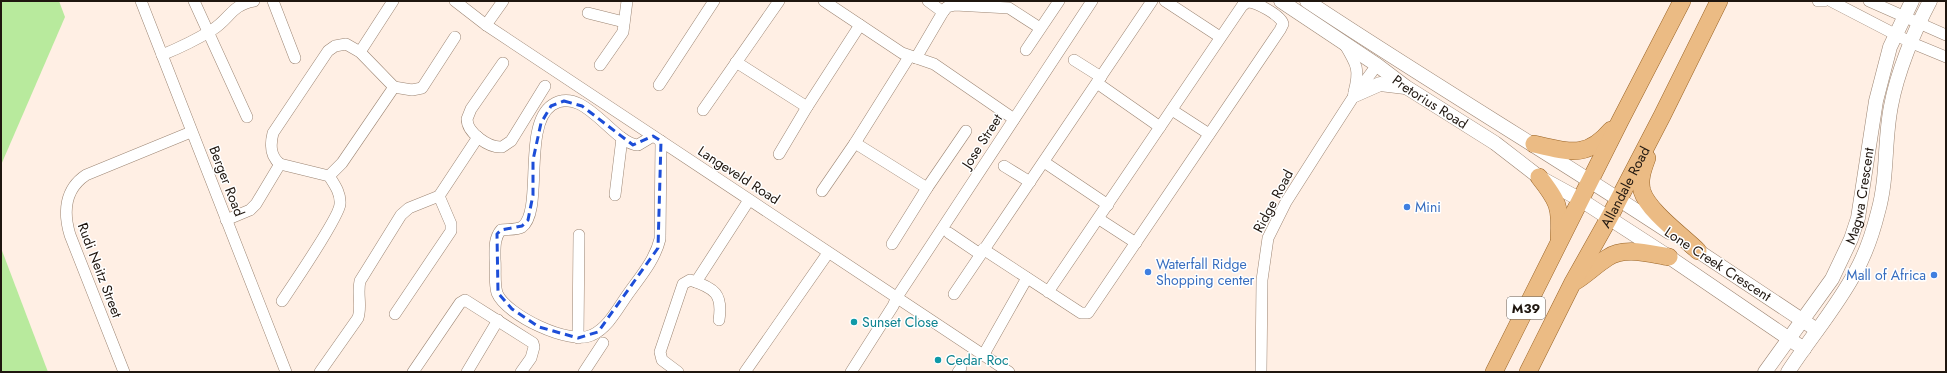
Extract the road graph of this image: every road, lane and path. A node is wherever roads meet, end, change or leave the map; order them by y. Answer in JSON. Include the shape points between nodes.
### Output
{"nodes":[{"id":1,"x":142,"y":1,"type":"edge"},
{"id":2,"x":194,"y":1,"type":"edge"},
{"id":3,"x":254,"y":1,"type":"edge"},
{"id":4,"x":273,"y":1,"type":"edge"},
{"id":5,"x":393,"y":1,"type":"edge"},
{"id":6,"x":455,"y":1,"type":"edge"},
{"id":7,"x":503,"y":1,"type":"edge"},
{"id":8,"x":627,"y":1,"type":"edge"},
{"id":9,"x":714,"y":1,"type":"edge"},
{"id":10,"x":779,"y":1,"type":"edge"},
{"id":11,"x":824,"y":1,"type":"edge"},
{"id":12,"x":928,"y":1,"type":"edge"},
{"id":13,"x":1092,"y":1,"type":"edge"},
{"id":14,"x":1152,"y":1,"type":"edge"},
{"id":15,"x":1166,"y":1,"type":"edge"},
{"id":16,"x":1281,"y":1,"type":"edge"},
{"id":17,"x":1307,"y":1,"type":"edge"},
{"id":18,"x":1682,"y":1,"type":"edge"},
{"id":19,"x":1719,"y":1,"type":"edge"},
{"id":20,"x":1818,"y":1,"type":"edge"},
{"id":21,"x":1824,"y":1,"type":"edge"},
{"id":22,"x":1831,"y":1,"type":"edge"},
{"id":23,"x":1869,"y":1,"type":"edge"},
{"id":24,"x":1912,"y":1,"type":"edge"},
{"id":25,"x":1930,"y":1,"type":"edge"},
{"id":26,"x":1056,"y":3,"type":"edge"},
{"id":27,"x":993,"y":4,"type":"edge"},
{"id":28,"x":943,"y":12,"type":"junction"},
{"id":29,"x":588,"y":13,"type":"dead end"},
{"id":30,"x":1904,"y":16,"type":"junction"},
{"id":31,"x":624,"y":22,"type":"junction"},
{"id":32,"x":1920,"y":22,"type":"junction"},
{"id":33,"x":486,"y":25,"type":"junction"},
{"id":34,"x":860,"y":25,"type":"junction"},
{"id":35,"x":1345,"y":27,"type":"junction"},
{"id":36,"x":1040,"y":28,"type":"junction"},
{"id":37,"x":208,"y":32,"type":"junction"},
{"id":38,"x":1896,"y":35,"type":"junction"},
{"id":39,"x":1946,"y":35,"type":"edge"},
{"id":40,"x":455,"y":37,"type":"dead end"},
{"id":41,"x":1220,"y":37,"type":"junction"},
{"id":42,"x":1912,"y":43,"type":"junction"},
{"id":43,"x":1344,"y":44,"type":"junction"},
{"id":44,"x":1026,"y":50,"type":"dead end"},
{"id":45,"x":360,"y":52,"type":"junction"},
{"id":46,"x":162,"y":55,"type":"junction"},
{"id":47,"x":913,"y":57,"type":"junction"},
{"id":48,"x":1946,"y":57,"type":"edge"},
{"id":49,"x":295,"y":58,"type":"dead end"},
{"id":50,"x":1074,"y":60,"type":"dead end"},
{"id":51,"x":736,"y":62,"type":"junction"},
{"id":52,"x":503,"y":63,"type":"dead end"},
{"id":53,"x":600,"y":65,"type":"dead end"},
{"id":54,"x":1377,"y":65,"type":"junction"},
{"id":55,"x":1099,"y":80,"type":"junction"},
{"id":56,"x":659,"y":85,"type":"dead end"},
{"id":57,"x":546,"y":86,"type":"dead end"},
{"id":58,"x":394,"y":87,"type":"junction"},
{"id":59,"x":1406,"y":87,"type":"junction"},
{"id":60,"x":1353,"y":97,"type":"junction"},
{"id":61,"x":807,"y":107,"type":"junction"},
{"id":62,"x":702,"y":110,"type":"dead end"},
{"id":63,"x":1172,"y":110,"type":"junction"},
{"id":64,"x":1662,"y":116,"type":"junction"},
{"id":65,"x":246,"y":117,"type":"dead end"},
{"id":66,"x":1014,"y":119,"type":"junction"},
{"id":67,"x":1620,"y":120,"type":"junction"},
{"id":68,"x":1160,"y":127,"type":"junction"},
{"id":69,"x":966,"y":131,"type":"dead end"},
{"id":70,"x":191,"y":132,"type":"junction"},
{"id":71,"x":1209,"y":134,"type":"junction"},
{"id":72,"x":478,"y":137,"type":"junction"},
{"id":73,"x":622,"y":138,"type":"junction"},
{"id":74,"x":657,"y":139,"type":"junction"},
{"id":75,"x":855,"y":143,"type":"junction"},
{"id":76,"x":1534,"y":144,"type":"junction"},
{"id":77,"x":779,"y":154,"type":"dead end"},
{"id":78,"x":1044,"y":162,"type":"junction"},
{"id":79,"x":280,"y":164,"type":"junction"},
{"id":80,"x":1004,"y":166,"type":"dead end"},
{"id":81,"x":329,"y":176,"type":"junction"},
{"id":82,"x":1539,"y":177,"type":"junction"},
{"id":83,"x":1030,"y":182,"type":"junction"},
{"id":84,"x":1590,"y":182,"type":"junction"},
{"id":85,"x":927,"y":188,"type":"junction"},
{"id":86,"x":822,"y":191,"type":"dead end"},
{"id":87,"x":615,"y":195,"type":"dead end"},
{"id":88,"x":439,"y":196,"type":"junction"},
{"id":89,"x":1618,"y":199,"type":"junction"},
{"id":90,"x":749,"y":200,"type":"junction"},
{"id":91,"x":1581,"y":200,"type":"junction"},
{"id":92,"x":1108,"y":205,"type":"junction"},
{"id":93,"x":1609,"y":218,"type":"junction"},
{"id":94,"x":1099,"y":219,"type":"junction"},
{"id":95,"x":226,"y":220,"type":"junction"},
{"id":96,"x":949,"y":233,"type":"dead end"},
{"id":97,"x":579,"y":235,"type":"dead end"},
{"id":98,"x":892,"y":244,"type":"dead end"},
{"id":99,"x":1136,"y":244,"type":"junction"},
{"id":100,"x":1558,"y":244,"type":"junction"},
{"id":101,"x":1698,"y":251,"type":"junction"},
{"id":102,"x":982,"y":252,"type":"junction"},
{"id":103,"x":828,"y":253,"type":"junction"},
{"id":104,"x":1669,"y":257,"type":"junction"},
{"id":105,"x":1027,"y":278,"type":"junction"},
{"id":106,"x":696,"y":282,"type":"junction"},
{"id":107,"x":1572,"y":284,"type":"junction"},
{"id":108,"x":1048,"y":292,"type":"junction"},
{"id":109,"x":954,"y":294,"type":"dead end"},
{"id":110,"x":897,"y":297,"type":"junction"},
{"id":111,"x":282,"y":301,"type":"dead end"},
{"id":112,"x":395,"y":314,"type":"dead end"},
{"id":113,"x":498,"y":320,"type":"junction"},
{"id":114,"x":719,"y":320,"type":"dead end"},
{"id":115,"x":1803,"y":320,"type":"junction"},
{"id":116,"x":1549,"y":330,"type":"junction"},
{"id":117,"x":1817,"y":330,"type":"junction"},
{"id":118,"x":578,"y":338,"type":"junction"},
{"id":119,"x":1788,"y":339,"type":"junction"},
{"id":120,"x":603,"y":342,"type":"dead end"},
{"id":121,"x":1804,"y":349,"type":"junction"},
{"id":122,"x":984,"y":354,"type":"junction"},
{"id":123,"x":124,"y":372,"type":"edge"},
{"id":124,"x":286,"y":372,"type":"edge"},
{"id":125,"x":320,"y":372,"type":"edge"},
{"id":126,"x":413,"y":372,"type":"edge"},
{"id":127,"x":467,"y":372,"type":"edge"},
{"id":128,"x":521,"y":372,"type":"edge"},
{"id":129,"x":584,"y":372,"type":"edge"},
{"id":130,"x":678,"y":372,"type":"edge"},
{"id":131,"x":745,"y":372,"type":"edge"},
{"id":132,"x":851,"y":372,"type":"edge"},
{"id":133,"x":1009,"y":372,"type":"edge"},
{"id":134,"x":1261,"y":372,"type":"edge"},
{"id":135,"x":1494,"y":372,"type":"edge"},
{"id":136,"x":1518,"y":372,"type":"edge"},
{"id":137,"x":1528,"y":372,"type":"edge"},
{"id":138,"x":1765,"y":372,"type":"edge"},
{"id":139,"x":1788,"y":372,"type":"edge"}],
"edges":[{"from":1,"to":46,"type":"street","name":"Berger Road"},
{"from":2,"to":37,"type":"street"},
{"from":3,"to":37,"type":"street","via":[[241,4]]},
{"from":4,"to":49,"type":"street"},
{"from":5,"to":45,"type":"street"},
{"from":6,"to":33,"type":"street","name":"Langeveld Road"},
{"from":7,"to":33,"type":"street"},
{"from":8,"to":31,"type":"street"},
{"from":9,"to":56,"type":"street"},
{"from":10,"to":51,"type":"street"},
{"from":11,"to":34,"type":"street"},
{"from":12,"to":28,"type":"street"},
{"from":13,"to":66,"type":"street","name":"Jose Street"},
{"from":14,"to":55,"type":"street"},
{"from":15,"to":41,"type":"street"},
{"from":16,"to":43,"type":"street","name":"Pretorius Road"},
{"from":17,"to":35,"type":"street","name":"Pretorius Road"},
{"from":18,"to":67,"type":"main road","number":"M39"},
{"from":19,"to":64,"type":"main road","name":"Allandale Road","number":"M39"},
{"from":20,"to":21,"type":"street"},
{"from":22,"to":38,"type":"street"},
{"from":23,"to":30,"type":"street"},
{"from":24,"to":30,"type":"street","name":"Magwa Crescent"},
{"from":25,"to":32,"type":"street","name":"Magwa Crescent"},
{"from":26,"to":36,"type":"street"},
{"from":27,"to":28,"type":"street","via":[[955,5],[947,7]]},
{"from":27,"to":36,"type":"street","via":[[1009,8]]},
{"from":28,"to":47,"type":"street"},
{"from":29,"to":31,"type":"street"},
{"from":30,"to":32,"type":"street"},
{"from":30,"to":38,"type":"street","name":"Magwa Crescent"},
{"from":31,"to":53,"type":"street","via":[[621,37]]},
{"from":32,"to":39,"type":"street"},
{"from":32,"to":42,"type":"street","name":"Magwa Crescent"},
{"from":33,"to":74,"type":"street","name":"Langeveld Road"},
{"from":34,"to":47,"type":"street"},
{"from":34,"to":61,"type":"street"},
{"from":35,"to":54,"type":"street","via":[[1369,50]]},
{"from":35,"to":76,"type":"street","name":"Pretorius Road","via":[[1441,89]]},
{"from":36,"to":44,"type":"street"},
{"from":37,"to":46,"type":"street"},
{"from":37,"to":65,"type":"street"},
{"from":38,"to":42,"type":"street"},
{"from":38,"to":115,"type":"street","name":"Magwa Crescent","via":[[1890,47],[1876,101],[1854,232],[1832,279]]},
{"from":40,"to":58,"type":"street","via":[[422,88],[412,90]]},
{"from":41,"to":63,"type":"street"},
{"from":41,"to":71,"type":"street","via":[[1247,2],[1254,2],[1283,22]]},
{"from":42,"to":48,"type":"street"},
{"from":42,"to":117,"type":"street","name":"Magwa Crescent","via":[[1891,106],[1884,183],[1869,242],[1856,271]]},
{"from":43,"to":54,"type":"street","name":"Pretorius Road"},
{"from":43,"to":60,"type":"street","via":[[1355,61],[1359,74]]},
{"from":45,"to":58,"type":"street"},
{"from":45,"to":79,"type":"street","via":[[346,44],[335,46],[328,51],[274,133],[271,149],[275,160]]},
{"from":46,"to":70,"type":"street","name":"Berger Road"},
{"from":47,"to":66,"type":"street","via":[[934,64]]},
{"from":47,"to":75,"type":"street"},
{"from":50,"to":55,"type":"street"},
{"from":51,"to":61,"type":"street"},
{"from":51,"to":62,"type":"street"},
{"from":52,"to":72,"type":"street","via":[[467,116],[468,124]]},
{"from":54,"to":59,"type":"street","name":"Pretorius Road"},
{"from":54,"to":60,"type":"street","name":"Ridge Road"},
{"from":55,"to":68,"type":"street"},
{"from":55,"to":78,"type":"street"},
{"from":57,"to":72,"type":"street","via":[[506,145],[495,146]]},
{"from":58,"to":81,"type":"street","via":[[342,163]]},
{"from":59,"to":60,"type":"street","via":[[1380,84]]},
{"from":59,"to":82,"type":"street","name":"Pretorius Road","via":[[1495,143]]},
{"from":60,"to":134,"type":"street","name":"Ridge Road","via":[[1286,202],[1268,238],[1262,280]]},
{"from":61,"to":77,"type":"street"},
{"from":63,"to":68,"type":"street"},
{"from":63,"to":71,"type":"street"},
{"from":64,"to":89,"type":"main road","name":"Allandale Road","number":"M39"},
{"from":64,"to":101,"type":"main road","via":[[1641,174],[1642,190],[1656,212]]},
{"from":66,"to":110,"type":"street","name":"Jose Street"},
{"from":67,"to":76,"type":"main road","via":[[1602,141],[1589,149],[1574,152]]},
{"from":67,"to":84,"type":"main road","number":"M39"},
{"from":68,"to":92,"type":"street"},
{"from":69,"to":85,"type":"street"},
{"from":70,"to":95,"type":"street","name":"Berger Road"},
{"from":70,"to":123,"type":"street","name":"Rudi Neitz Street","via":[[86,175],[71,192],[66,206],[66,222],[70,235]]},
{"from":71,"to":99,"type":"street"},
{"from":72,"to":88,"type":"street"},
{"from":73,"to":74,"type":"street","via":[[638,145]]},
{"from":73,"to":87,"type":"street"},
{"from":73,"to":118,"type":"street","via":[[604,121],[582,106],[564,101],[551,106],[546,111],[535,147],[533,195],[528,220],[519,228],[501,230],[495,243],[496,281],[498,293],[504,302],[539,327]]},
{"from":74,"to":90,"type":"street","name":"Langeveld Road"},
{"from":74,"to":118,"type":"street","via":[[660,239],[658,248],[649,265],[606,325],[592,336]]},
{"from":75,"to":85,"type":"street"},
{"from":75,"to":86,"type":"street"},
{"from":76,"to":84,"type":"street","name":"Pretorius Road"},
{"from":78,"to":83,"type":"street"},
{"from":78,"to":92,"type":"street"},
{"from":79,"to":81,"type":"street"},
{"from":79,"to":95,"type":"street","via":[[256,204],[250,210]]},
{"from":80,"to":83,"type":"street"},
{"from":81,"to":111,"type":"street","via":[[339,196],[338,211]]},
{"from":82,"to":91,"type":"street","name":"Pretorius Road"},
{"from":82,"to":100,"type":"main road","via":[[1553,194],[1557,204],[1560,215]]},
{"from":83,"to":102,"type":"street"},
{"from":84,"to":89,"type":"street","name":"Lone Creek Crescent"},
{"from":84,"to":91,"type":"main road","number":"M39"},
{"from":85,"to":98,"type":"street"},
{"from":88,"to":112,"type":"street","via":[[451,224],[450,231]]},
{"from":88,"to":125,"type":"street","via":[[409,208],[401,215],[360,281],[358,290],[361,308],[358,318]]},
{"from":89,"to":93,"type":"main road","name":"Allandale Road","number":"M39"},
{"from":89,"to":101,"type":"street","name":"Lone Creek Crescent"},
{"from":90,"to":103,"type":"street","name":"Langeveld Road"},
{"from":90,"to":106,"type":"street"},
{"from":91,"to":93,"type":"street","name":"Lone Creek Crescent"},
{"from":91,"to":100,"type":"main road","number":"M39"},
{"from":92,"to":94,"type":"street"},
{"from":93,"to":104,"type":"street","name":"Lone Creek Crescent"},
{"from":93,"to":107,"type":"main road","name":"Allandale Road","number":"M39"},
{"from":94,"to":99,"type":"street"},
{"from":94,"to":108,"type":"street"},
{"from":95,"to":124,"type":"street","name":"Berger Road"},
{"from":96,"to":102,"type":"street"},
{"from":97,"to":118,"type":"street"},
{"from":99,"to":108,"type":"street","via":[[1088,312],[1083,314]]},
{"from":100,"to":135,"type":"main road","number":"M39"},
{"from":101,"to":115,"type":"street","name":"Lone Creek Crescent"},
{"from":102,"to":105,"type":"street"},
{"from":102,"to":109,"type":"street"},
{"from":103,"to":110,"type":"street","name":"Langeveld Road"},
{"from":103,"to":131,"type":"street"},
{"from":104,"to":107,"type":"main road","via":[[1634,252],[1616,254],[1607,257]]},
{"from":104,"to":119,"type":"street","name":"Lone Creek Crescent"},
{"from":105,"to":108,"type":"street"},
{"from":105,"to":122,"type":"street"},
{"from":106,"to":114,"type":"street","via":[[719,297]]},
{"from":106,"to":130,"type":"street","via":[[688,280],[681,287],[660,352],[662,360]]},
{"from":107,"to":116,"type":"main road","name":"Allandale Road","number":"M39"},
{"from":110,"to":122,"type":"street","name":"Langeveld Road"},
{"from":110,"to":132,"type":"street","name":"Jose Street"},
{"from":113,"to":126,"type":"street","via":[[469,301],[462,301]]},
{"from":113,"to":127,"type":"street"},
{"from":113,"to":128,"type":"street","via":[[526,337],[534,347],[531,358]]},
{"from":115,"to":117,"type":"street","name":"Lone Creek Crescent"},
{"from":115,"to":119,"type":"street","name":"Magwa Crescent"},
{"from":116,"to":136,"type":"main road","via":[[1536,342]]},
{"from":116,"to":137,"type":"main road","name":"Allandale Road","number":"M39"},
{"from":117,"to":121,"type":"street","name":"Magwa Crescent"},
{"from":119,"to":121,"type":"street","name":"Lone Creek Crescent"},
{"from":119,"to":138,"type":"street","name":"Magwa Crescent"},
{"from":120,"to":129,"type":"street"},
{"from":121,"to":139,"type":"street","name":"Magwa Crescent"},
{"from":122,"to":133,"type":"street","name":"Langeveld Road"}]}
